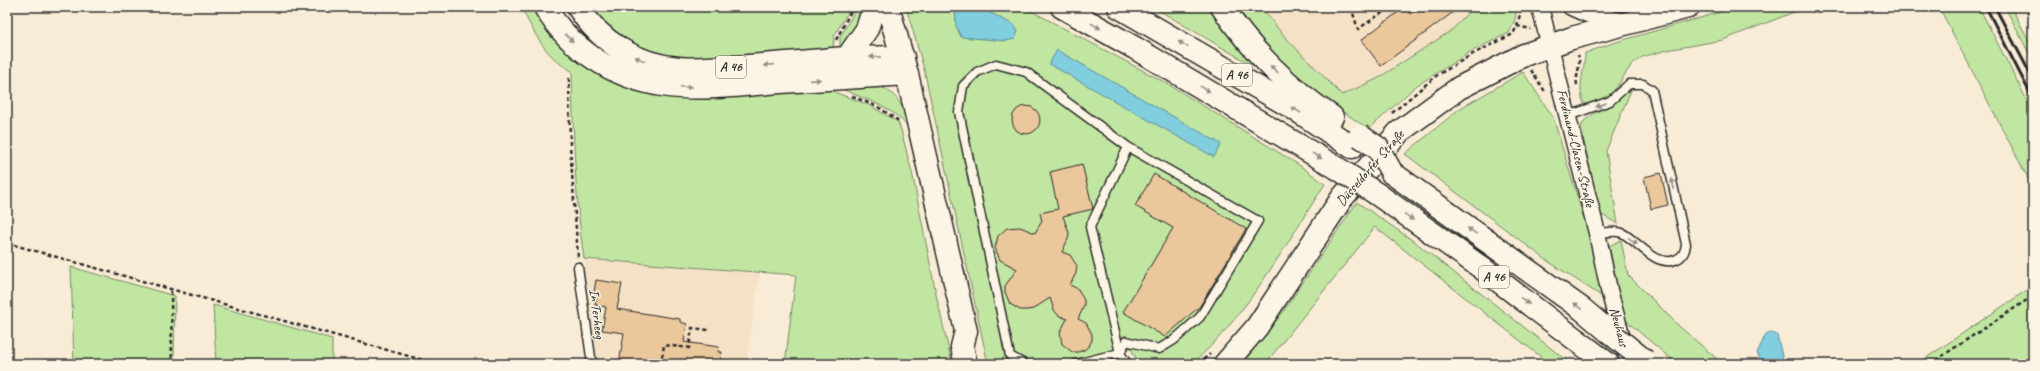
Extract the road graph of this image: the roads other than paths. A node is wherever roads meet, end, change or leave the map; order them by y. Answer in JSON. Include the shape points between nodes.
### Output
{"nodes":[{"id":1,"x":545,"y":7,"type":"edge"},
{"id":2,"x":578,"y":7,"type":"edge"},
{"id":3,"x":874,"y":7,"type":"edge"},
{"id":4,"x":888,"y":7,"type":"edge"},
{"id":5,"x":1062,"y":7,"type":"edge"},
{"id":6,"x":1120,"y":7,"type":"edge"},
{"id":7,"x":1222,"y":7,"type":"edge"},
{"id":8,"x":1540,"y":7,"type":"edge"},
{"id":9,"x":1572,"y":7,"type":"edge"},
{"id":10,"x":1688,"y":7,"type":"edge"},
{"id":11,"x":1628,"y":22,"type":"junction"},
{"id":12,"x":1550,"y":46,"type":"junction"},
{"id":13,"x":842,"y":65,"type":"junction"},
{"id":14,"x":905,"y":66,"type":"junction"},
{"id":15,"x":1575,"y":114,"type":"junction"},
{"id":16,"x":1356,"y":141,"type":"junction"},
{"id":17,"x":1128,"y":147,"type":"junction"},
{"id":18,"x":1597,"y":233,"type":"junction"},
{"id":19,"x":578,"y":267,"type":"road end"},
{"id":20,"x":1609,"y":290,"type":"joint"},
{"id":21,"x":966,"y":331,"type":"junction"},
{"id":22,"x":1120,"y":353,"type":"junction"},
{"id":23,"x":1641,"y":363,"type":"edge"},
{"id":24,"x":592,"y":364,"type":"edge"},
{"id":25,"x":966,"y":364,"type":"edge"},
{"id":26,"x":981,"y":364,"type":"edge"},
{"id":27,"x":1024,"y":364,"type":"edge"},
{"id":28,"x":1076,"y":364,"type":"edge"},
{"id":29,"x":1127,"y":364,"type":"edge"},
{"id":30,"x":1225,"y":364,"type":"edge"},
{"id":31,"x":1608,"y":364,"type":"edge"}],
"edges":[{"from":1,"to":13,"type":"main road","one_way":true,"via":[[561,30],[597,61],[619,72],[662,85],[710,87]]},
{"from":13,"to":2,"type":"main road","number":"A 46","one_way":true,"via":[[679,68],[650,63],[617,48],[595,29]]},
{"from":3,"to":13,"type":"main road","via":[[867,29]]},
{"from":4,"to":14,"type":"main road"},
{"from":5,"to":31,"type":"main road","number":"A 46","one_way":true,"bridge":true,"via":[[1149,56],[1377,194],[1479,266]]},
{"from":16,"to":6,"type":"main road","number":"A 46","one_way":true,"via":[[1298,111]]},
{"from":16,"to":7,"type":"main road","one_way":true,"via":[[1265,60],[1246,41]]},
{"from":8,"to":12,"type":"street","name":"Ferdinand-Clasen-Straße"},
{"from":9,"to":11,"type":"street","via":[[1586,14]]},
{"from":10,"to":11,"type":"main road","name":"Düsseldorfer Straße"},
{"from":11,"to":12,"type":"main road","name":"Düsseldorfer Straße"},
{"from":12,"to":15,"type":"street","name":"Ferdinand-Clasen-Straße"},
{"from":12,"to":30,"type":"main road","name":"Düsseldorfer Straße","via":[[1524,55],[1459,88],[1399,132],[1342,198],[1257,328]]},
{"from":13,"to":14,"type":"main road"},
{"from":14,"to":21,"type":"main road"},
{"from":15,"to":18,"type":"street","name":"Ferdinand-Clasen-Straße"},
{"from":18,"to":15,"type":"lane","one_way":true,"via":[[1620,232],[1656,258],[1666,262],[1680,258],[1685,252],[1686,244],[1652,90],[1643,84],[1629,84],[1610,101]]},
{"from":23,"to":16,"type":"main road","number":"A 46","one_way":true,"bridge":true,"via":[[1582,309],[1392,173],[1378,148]]},
{"from":17,"to":22,"type":"lane","via":[[1090,227]]},
{"from":17,"to":22,"type":"lane","via":[[1258,221],[1200,317],[1174,340],[1159,349],[1126,341]]},
{"from":17,"to":27,"type":"lane","via":[[1026,72],[996,64],[977,72],[963,86],[959,112],[1010,356]]},
{"from":18,"to":20,"type":"street","name":"Ferdinand-Clasen-Straße"},
{"from":19,"to":24,"type":"lane","name":"In Terheeg"},
{"from":20,"to":23,"type":"street","name":"Neuhaus"},
{"from":21,"to":25,"type":"main road","via":[[962,348]]},
{"from":21,"to":26,"type":"main road","via":[[974,341]]},
{"from":22,"to":28,"type":"lane"},
{"from":22,"to":29,"type":"lane"}]}
